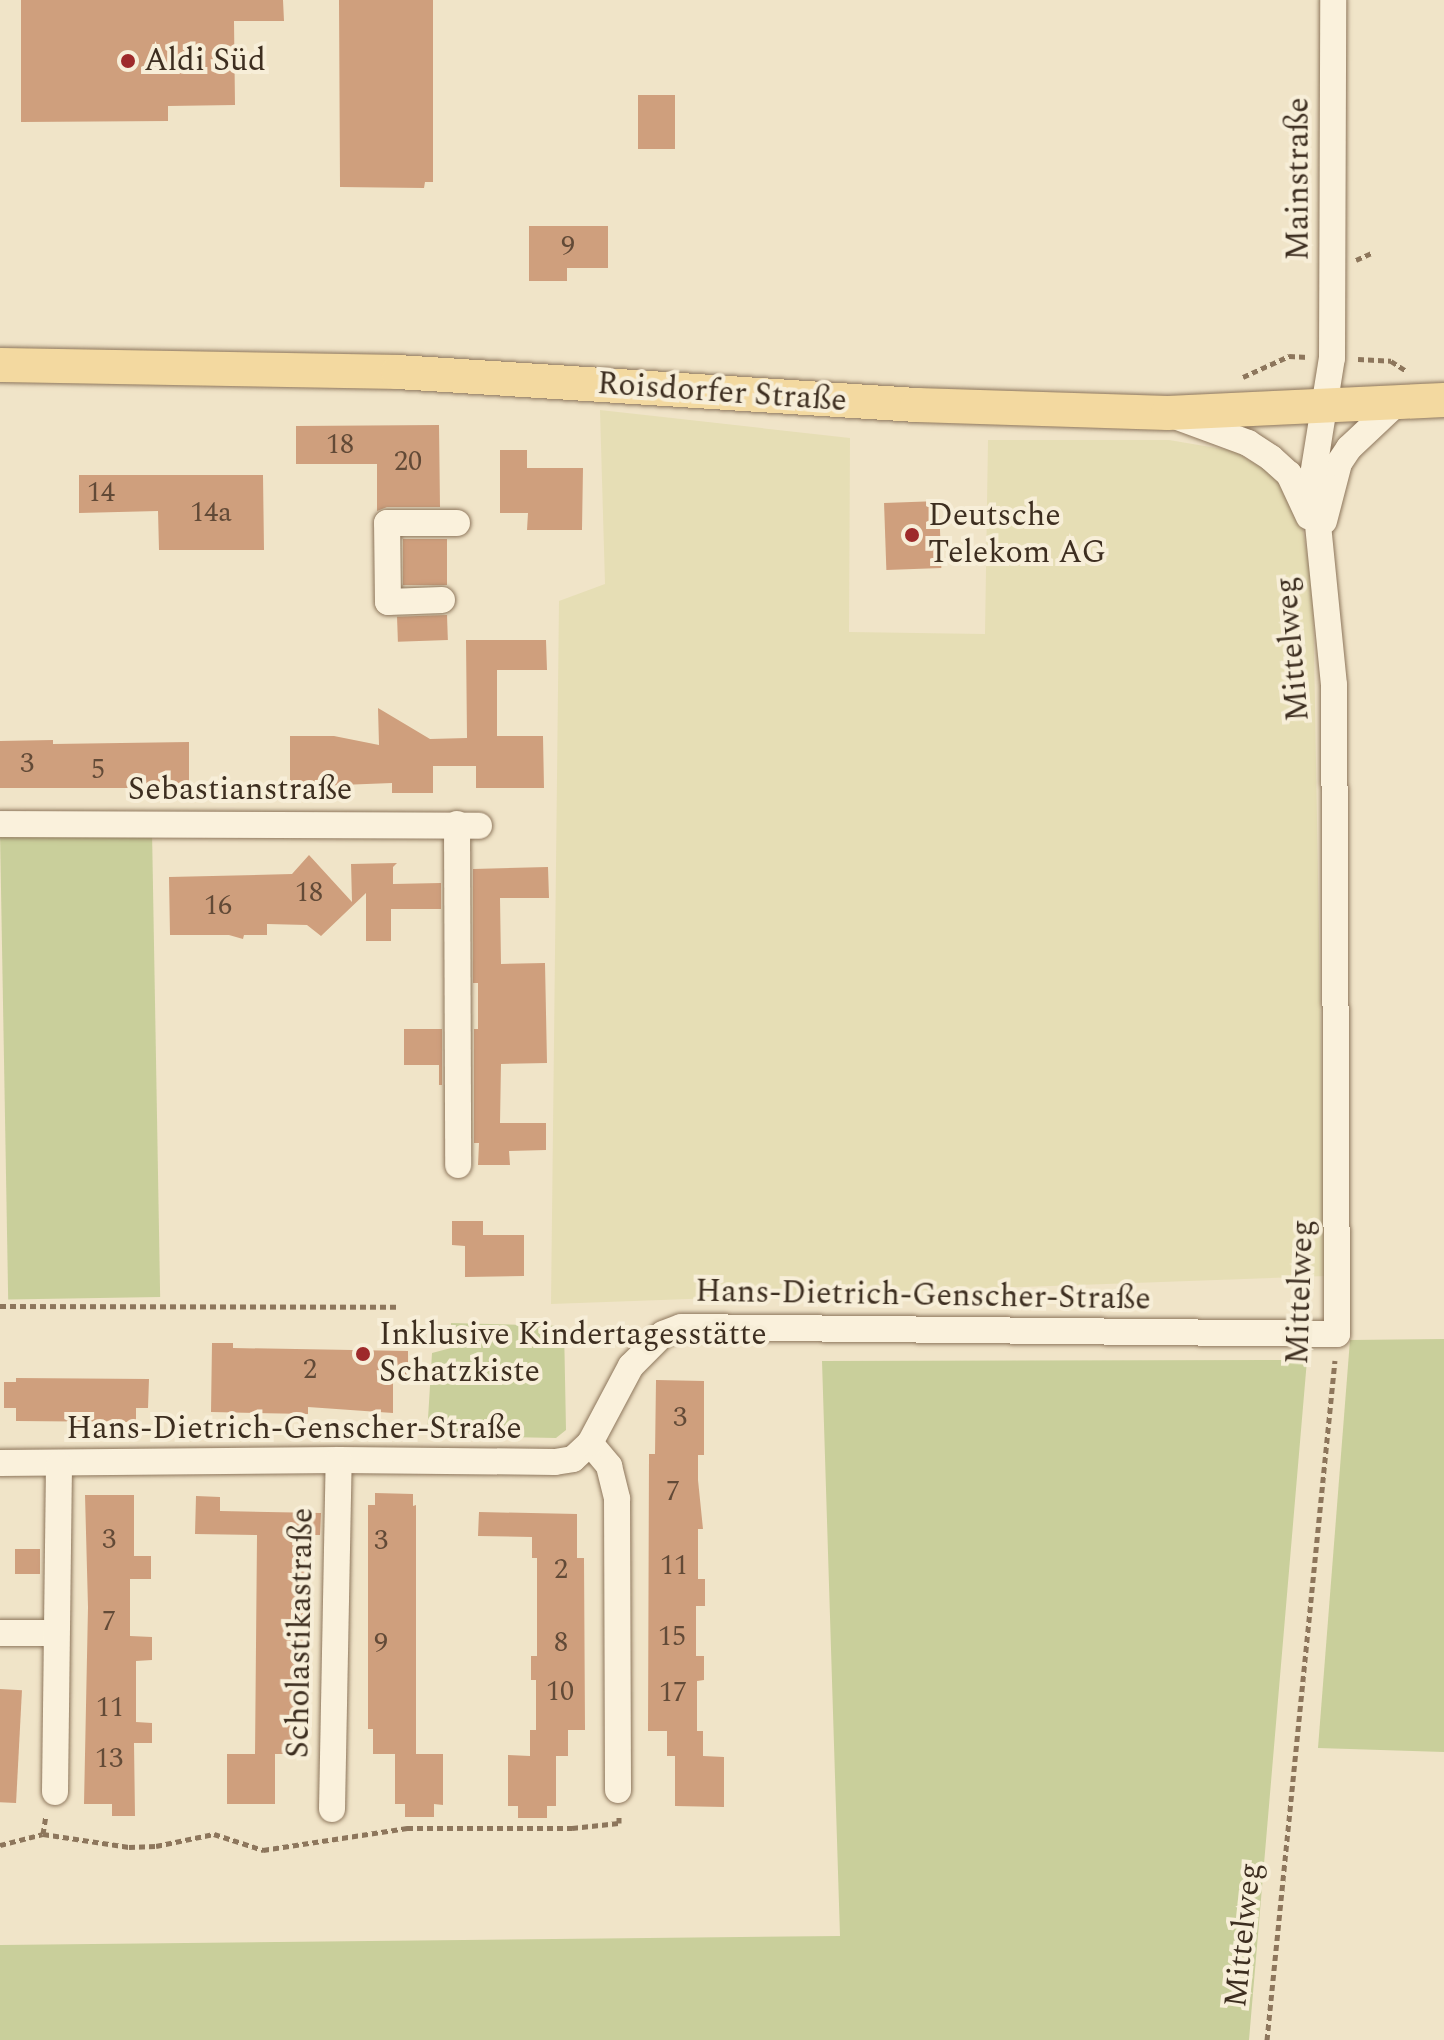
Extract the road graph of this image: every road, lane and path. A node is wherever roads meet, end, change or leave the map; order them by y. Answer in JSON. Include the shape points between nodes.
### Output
{"nodes":[{"id":1,"x":1333,"y":0,"type":"edge"},
{"id":2,"x":1332,"y":358,"type":"junction"},
{"id":3,"x":0,"y":365,"type":"edge"},
{"id":4,"x":1406,"y":387,"type":"junction"},
{"id":5,"x":1444,"y":400,"type":"edge"},
{"id":6,"x":1325,"y":408,"type":"junction"},
{"id":7,"x":1168,"y":413,"type":"junction"},
{"id":8,"x":457,"y":523,"type":"dead end"},
{"id":9,"x":1318,"y":544,"type":"junction"},
{"id":10,"x":442,"y":600,"type":"dead end"},
{"id":11,"x":0,"y":824,"type":"edge"},
{"id":12,"x":458,"y":1165,"type":"dead end"},
{"id":13,"x":0,"y":1306,"type":"edge"},
{"id":14,"x":396,"y":1307,"type":"dead end"},
{"id":15,"x":1337,"y":1334,"type":"junction"},
{"id":16,"x":590,"y":1443,"type":"junction"},
{"id":17,"x":339,"y":1460,"type":"junction"},
{"id":18,"x":0,"y":1463,"type":"edge"},
{"id":19,"x":59,"y":1464,"type":"junction"},
{"id":20,"x":0,"y":1633,"type":"edge"},
{"id":21,"x":54,"y":1633,"type":"junction"},
{"id":22,"x":618,"y":1790,"type":"dead end"},
{"id":23,"x":55,"y":1792,"type":"dead end"},
{"id":24,"x":332,"y":1809,"type":"dead end"},
{"id":25,"x":1267,"y":2040,"type":"edge"}],
"edges":[{"from":1,"to":2,"type":"street","name":"Mainstraße"},
{"from":2,"to":4,"type":"path","via":[[1391,361]]},
{"from":2,"to":6,"type":"street","name":"Mittelweg"},
{"from":3,"to":7,"type":"main road","name":"Roisdorfer Straße","via":[[398,372],[917,405]]},
{"from":4,"to":5,"type":"main road","name":"Roisdorfer Straße"},
{"from":4,"to":6,"type":"main road","name":"Roisdorfer Straße"},
{"from":4,"to":9,"type":"street","name":"Mittelweg","via":[[1339,463]]},
{"from":6,"to":7,"type":"main road","name":"Roisdorfer Straße"},
{"from":6,"to":9,"type":"street","name":"Mittelweg","via":[[1313,475]]},
{"from":7,"to":9,"type":"street","name":"Mittelweg","via":[[1248,443],[1271,458],[1302,495]]},
{"from":8,"to":10,"type":"street","via":[[387,523],[388,602]]},
{"from":9,"to":15,"type":"street","name":"Mittelweg","via":[[1334,685]]},
{"from":11,"to":12,"type":"street","name":"Sebastianstraße","via":[[468,825]]},
{"from":13,"to":14,"type":"path"},
{"from":15,"to":16,"type":"street","name":"Hans-Dietrich-Genscher-Straße","via":[[681,1327],[663,1334],[631,1366]]},
{"from":15,"to":25,"type":"path","name":"Mittelweg"},
{"from":16,"to":17,"type":"street","name":"Hans-Dietrich-Genscher-Straße","via":[[573,1459],[555,1462]]},
{"from":16,"to":22,"type":"street","via":[[609,1466],[617,1499]]},
{"from":17,"to":19,"type":"street","name":"Hans-Dietrich-Genscher-Straße"},
{"from":17,"to":24,"type":"street","name":"Scholastikastraße"},
{"from":18,"to":19,"type":"street","name":"Hans-Dietrich-Genscher-Straße"},
{"from":19,"to":21,"type":"street"},
{"from":20,"to":21,"type":"street"},
{"from":21,"to":23,"type":"street"}]}
